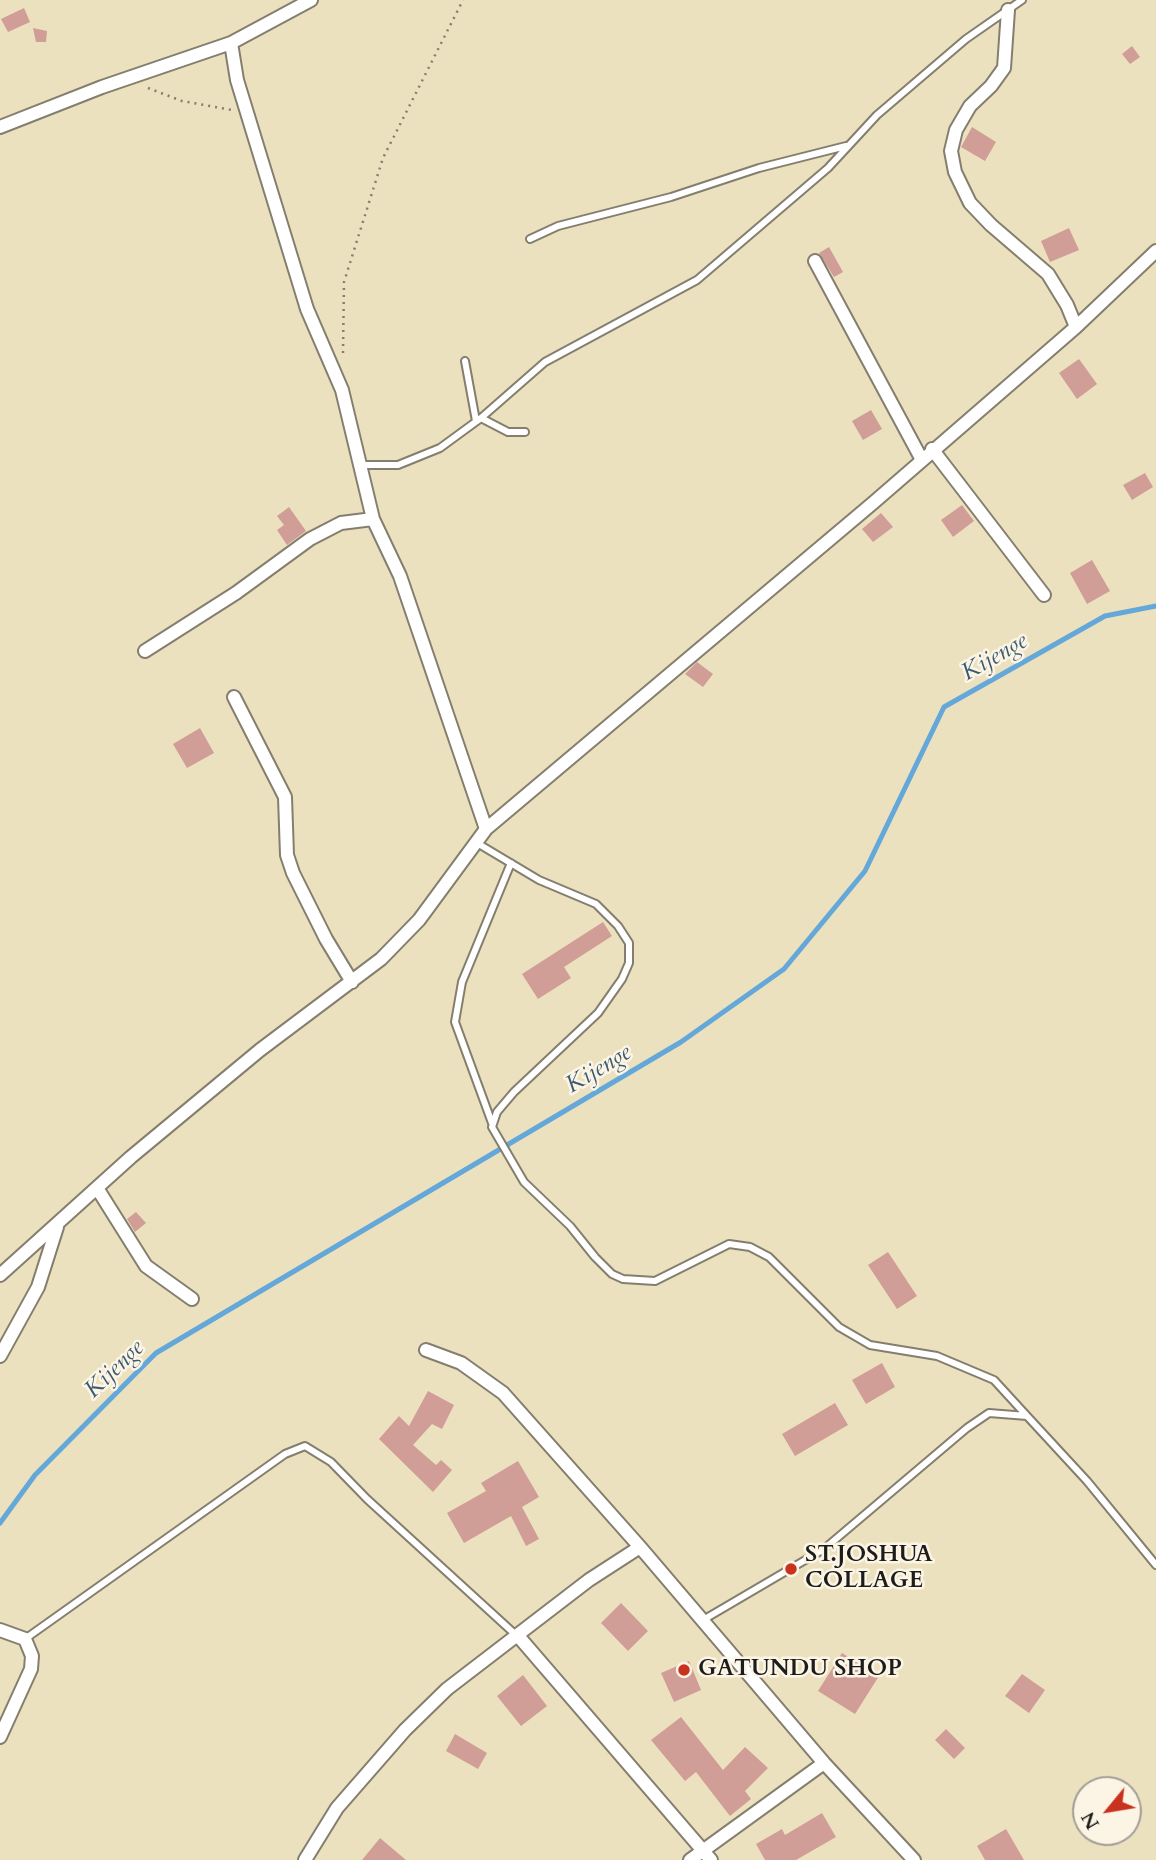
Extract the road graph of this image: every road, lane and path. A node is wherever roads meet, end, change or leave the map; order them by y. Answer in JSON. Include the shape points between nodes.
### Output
{"nodes":[{"id":1,"x":311,"y":0,"type":"edge"},
{"id":2,"x":463,"y":0,"type":"edge"},
{"id":3,"x":1021,"y":0,"type":"edge"},
{"id":4,"x":1008,"y":10,"type":"junction"},
{"id":5,"x":231,"y":43,"type":"junction"},
{"id":6,"x":133,"y":79,"type":"junction"},
{"id":7,"x":247,"y":112,"type":"junction"},
{"id":8,"x":1,"y":122,"type":"edge"},
{"id":9,"x":848,"y":146,"type":"junction"},
{"id":10,"x":530,"y":239,"type":"dead end"},
{"id":11,"x":1156,"y":251,"type":"edge"},
{"id":12,"x":815,"y":261,"type":"dead end"},
{"id":13,"x":1076,"y":327,"type":"junction"},
{"id":14,"x":465,"y":361,"type":"dead end"},
{"id":15,"x":342,"y":363,"type":"dead end"},
{"id":16,"x":479,"y":420,"type":"junction"},
{"id":17,"x":525,"y":432,"type":"dead end"},
{"id":18,"x":932,"y":449,"type":"junction"},
{"id":19,"x":922,"y":460,"type":"junction"},
{"id":20,"x":359,"y":465,"type":"junction"},
{"id":21,"x":373,"y":519,"type":"junction"},
{"id":22,"x":1044,"y":595,"type":"dead end"},
{"id":23,"x":145,"y":651,"type":"dead end"},
{"id":24,"x":234,"y":697,"type":"dead end"},
{"id":25,"x":486,"y":829,"type":"junction"},
{"id":26,"x":477,"y":842,"type":"junction"},
{"id":27,"x":511,"y":863,"type":"junction"},
{"id":28,"x":352,"y":982,"type":"junction"},
{"id":29,"x":492,"y":1126,"type":"junction"},
{"id":30,"x":97,"y":1188,"type":"junction"},
{"id":31,"x":57,"y":1226,"type":"junction"},
{"id":32,"x":0,"y":1275,"type":"edge"},
{"id":33,"x":192,"y":1299,"type":"dead end"},
{"id":34,"x":426,"y":1350,"type":"dead end"},
{"id":35,"x":0,"y":1356,"type":"edge"},
{"id":36,"x":1027,"y":1416,"type":"junction"},
{"id":37,"x":640,"y":1547,"type":"junction"},
{"id":38,"x":1156,"y":1565,"type":"edge"},
{"id":39,"x":702,"y":1620,"type":"junction"},
{"id":40,"x":0,"y":1630,"type":"edge"},
{"id":41,"x":519,"y":1637,"type":"junction"},
{"id":42,"x":25,"y":1639,"type":"junction"},
{"id":43,"x":0,"y":1737,"type":"edge"},
{"id":44,"x":824,"y":1763,"type":"junction"},
{"id":45,"x":701,"y":1849,"type":"junction"},
{"id":46,"x":305,"y":1860,"type":"edge"},
{"id":47,"x":690,"y":1860,"type":"edge"},
{"id":48,"x":711,"y":1860,"type":"edge"},
{"id":49,"x":914,"y":1860,"type":"edge"}],
"edges":[{"from":1,"to":5,"type":"street"},
{"from":2,"to":15,"type":"path","via":[[383,158],[344,282]]},
{"from":3,"to":4,"type":"lane"},
{"from":4,"to":9,"type":"lane","via":[[966,39]]},
{"from":4,"to":13,"type":"street","via":[[1004,68],[970,106],[956,130],[951,151],[955,173],[970,203],[1048,274]]},
{"from":5,"to":6,"type":"street"},
{"from":5,"to":7,"type":"street"},
{"from":6,"to":7,"type":"path","via":[[182,101]]},
{"from":6,"to":8,"type":"street"},
{"from":7,"to":20,"type":"street","via":[[307,309],[342,390]]},
{"from":9,"to":10,"type":"lane","via":[[558,226]]},
{"from":9,"to":16,"type":"lane","via":[[774,217],[697,279],[545,362]]},
{"from":11,"to":13,"type":"street"},
{"from":12,"to":19,"type":"street"},
{"from":13,"to":18,"type":"street"},
{"from":14,"to":16,"type":"lane"},
{"from":16,"to":17,"type":"lane","via":[[508,432]]},
{"from":16,"to":20,"type":"lane","via":[[440,448],[398,465]]},
{"from":18,"to":19,"type":"street"},
{"from":18,"to":22,"type":"street"},
{"from":19,"to":25,"type":"street"},
{"from":20,"to":21,"type":"street"},
{"from":21,"to":23,"type":"street","via":[[341,523],[310,539]]},
{"from":21,"to":25,"type":"street","via":[[400,576]]},
{"from":24,"to":28,"type":"street","via":[[285,797],[287,855],[293,873]]},
{"from":25,"to":26,"type":"street"},
{"from":26,"to":27,"type":"lane"},
{"from":26,"to":28,"type":"street","via":[[419,920],[381,960]]},
{"from":27,"to":29,"type":"lane","via":[[462,982],[455,1022]]},
{"from":27,"to":29,"type":"lane","via":[[596,904],[618,926],[630,951],[622,979],[598,1013],[514,1092]]},
{"from":28,"to":30,"type":"street","via":[[260,1050]]},
{"from":29,"to":36,"type":"lane","via":[[530,1189],[562,1217],[612,1274],[655,1281],[729,1244],[750,1247],[769,1257],[839,1327],[870,1345],[937,1356],[994,1380]]},
{"from":30,"to":31,"type":"street"},
{"from":30,"to":33,"type":"street","via":[[146,1266]]},
{"from":31,"to":32,"type":"street"},
{"from":31,"to":35,"type":"street","via":[[38,1287]]},
{"from":34,"to":37,"type":"street","via":[[461,1363],[503,1393]]},
{"from":36,"to":38,"type":"lane"},
{"from":36,"to":39,"type":"lane","via":[[989,1413],[824,1549]]},
{"from":37,"to":39,"type":"street"},
{"from":37,"to":41,"type":"street","via":[[589,1580]]},
{"from":39,"to":44,"type":"street"},
{"from":40,"to":42,"type":"street"},
{"from":41,"to":42,"type":"lane","via":[[331,1462],[305,1447],[285,1454]]},
{"from":41,"to":45,"type":"street"},
{"from":41,"to":46,"type":"street","via":[[447,1689],[405,1730],[337,1808]]},
{"from":42,"to":43,"type":"street","via":[[31,1649],[31,1668]]},
{"from":44,"to":45,"type":"street"},
{"from":44,"to":49,"type":"street"},
{"from":45,"to":47,"type":"street"},
{"from":45,"to":48,"type":"street"}]}
